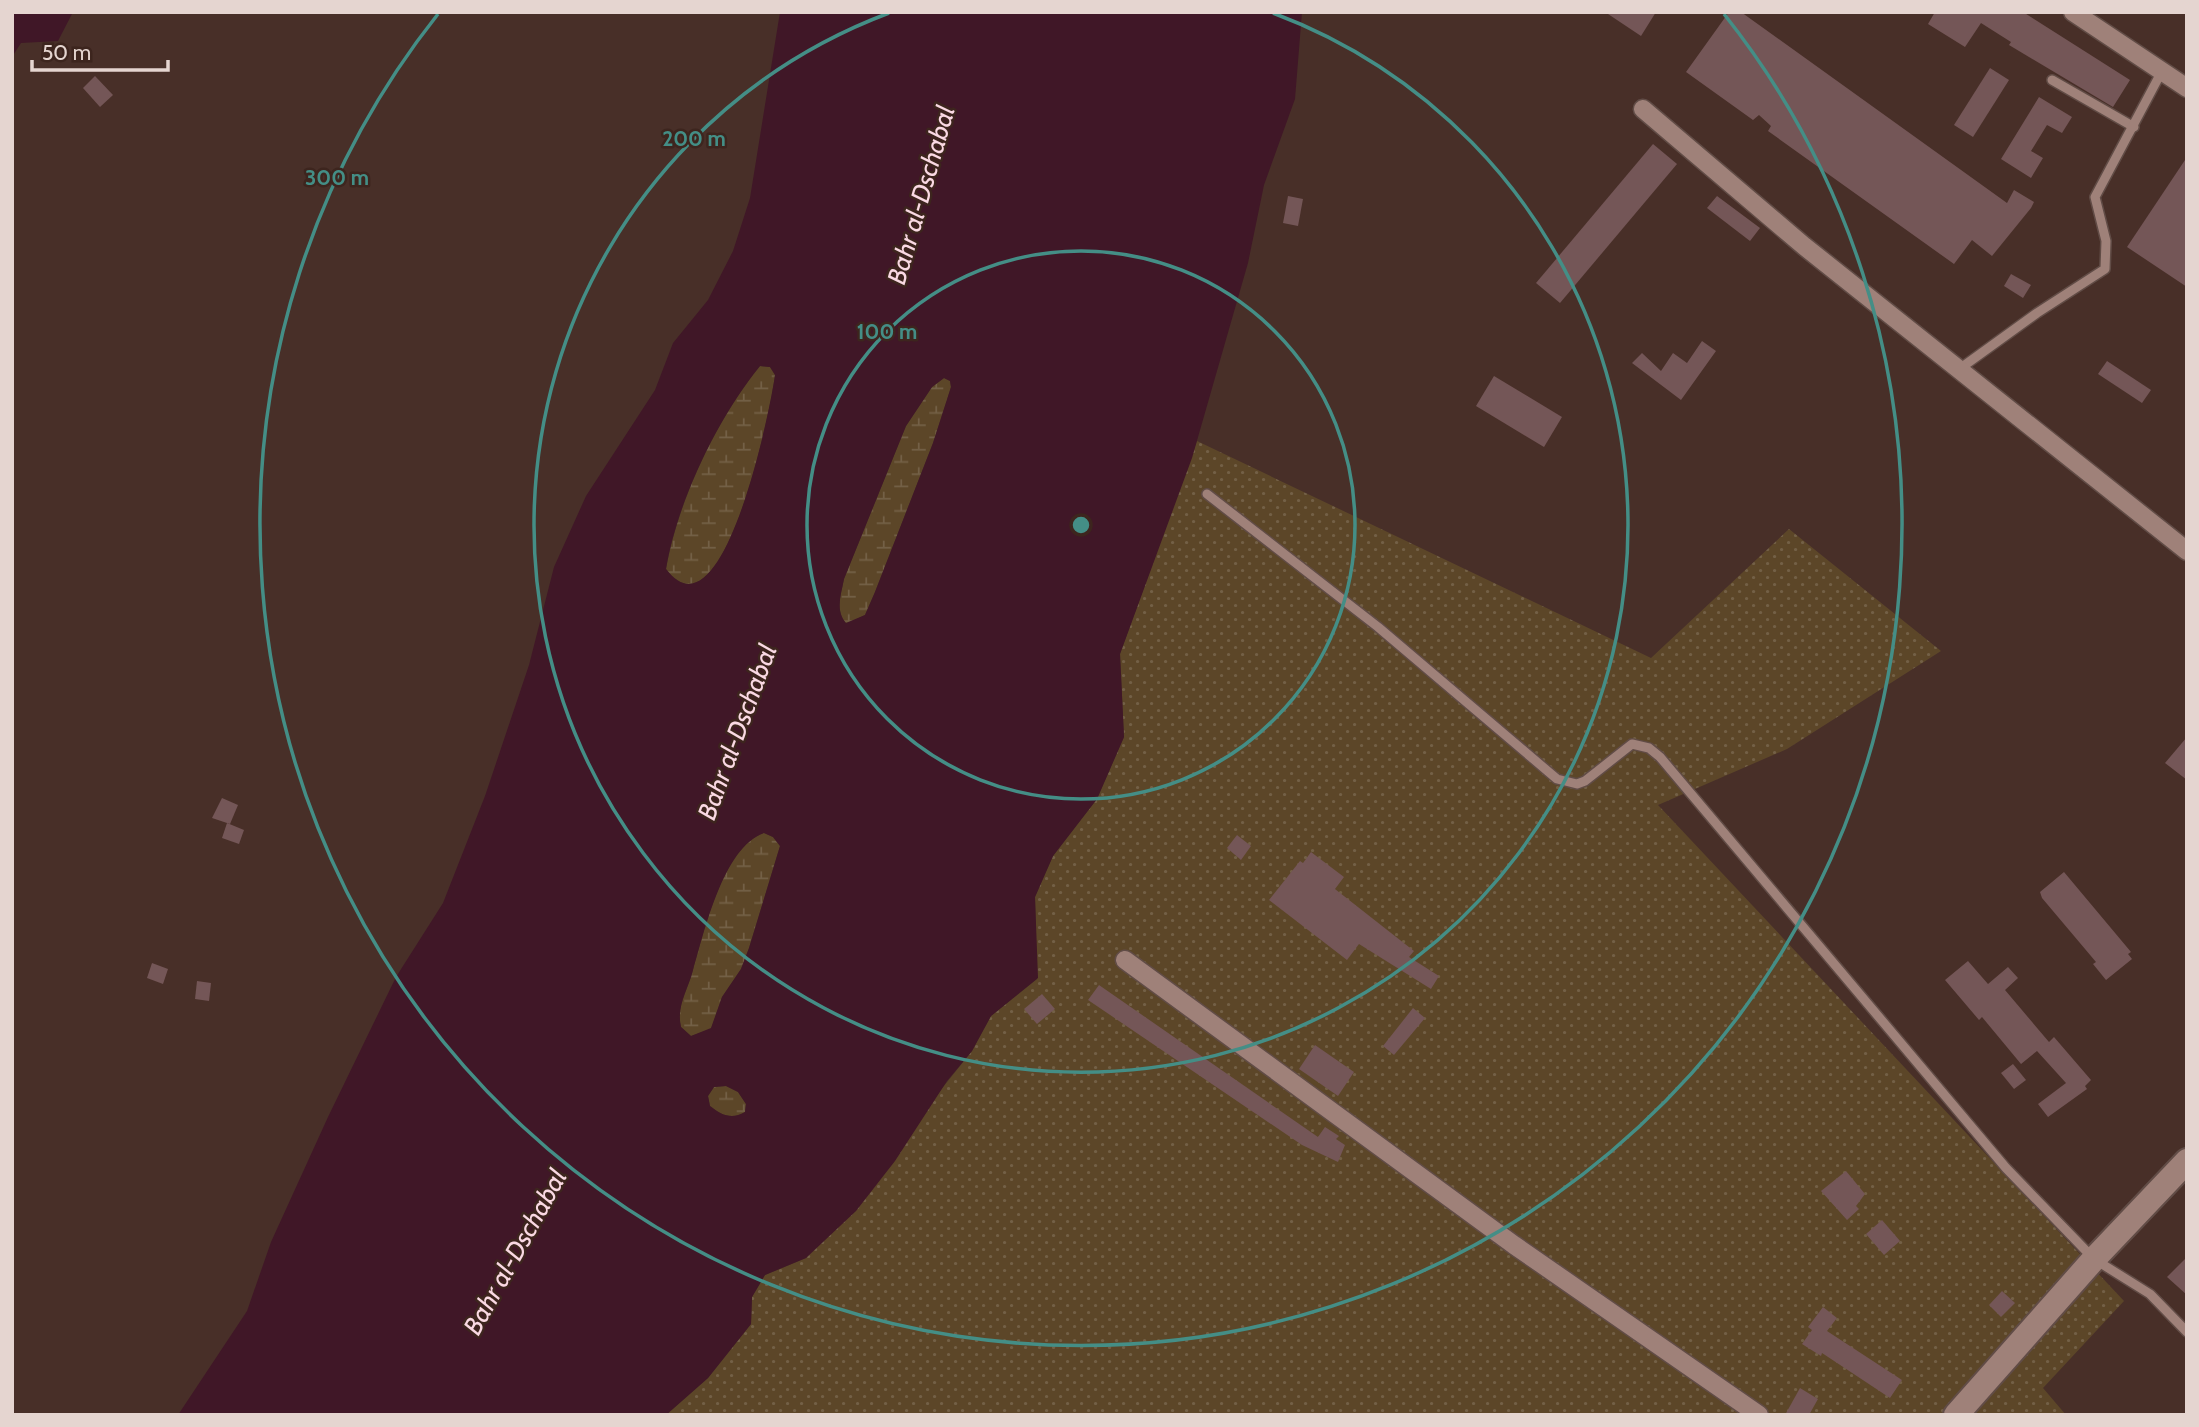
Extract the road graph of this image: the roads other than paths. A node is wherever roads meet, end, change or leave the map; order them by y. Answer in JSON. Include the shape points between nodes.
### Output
{"nodes":[{"id":1,"x":2073,"y":12,"type":"edge"},
{"id":2,"x":2162,"y":71,"type":"junction"},
{"id":3,"x":2052,"y":80,"type":"dead end"},
{"id":4,"x":2187,"y":88,"type":"edge"},
{"id":5,"x":1643,"y":109,"type":"dead end"},
{"id":6,"x":2134,"y":127,"type":"junction"},
{"id":7,"x":1958,"y":370,"type":"junction"},
{"id":8,"x":1207,"y":494,"type":"dead end"},
{"id":9,"x":2187,"y":551,"type":"edge"},
{"id":10,"x":1125,"y":960,"type":"dead end"},
{"id":11,"x":2187,"y":1161,"type":"edge"},
{"id":12,"x":2094,"y":1259,"type":"junction"},
{"id":13,"x":2187,"y":1332,"type":"edge"},
{"id":14,"x":1759,"y":1415,"type":"edge"},
{"id":15,"x":1956,"y":1415,"type":"edge"}],
"edges":[{"from":1,"to":2,"type":"street"},
{"from":2,"to":4,"type":"street"},
{"from":2,"to":6,"type":"lane"},
{"from":3,"to":6,"type":"lane"},
{"from":5,"to":7,"type":"street"},
{"from":6,"to":7,"type":"lane","via":[[2095,197],[2106,241],[2105,270]]},
{"from":7,"to":9,"type":"street"},
{"from":8,"to":12,"type":"lane","via":[[1378,627],[1557,779],[1577,784],[1585,781],[1632,744],[1649,748],[1660,757],[2006,1168]]},
{"from":10,"to":14,"type":"street","via":[[1514,1245]]},
{"from":11,"to":12,"type":"main road"},
{"from":12,"to":13,"type":"lane","via":[[2150,1294]]},
{"from":12,"to":15,"type":"main road"}]}
